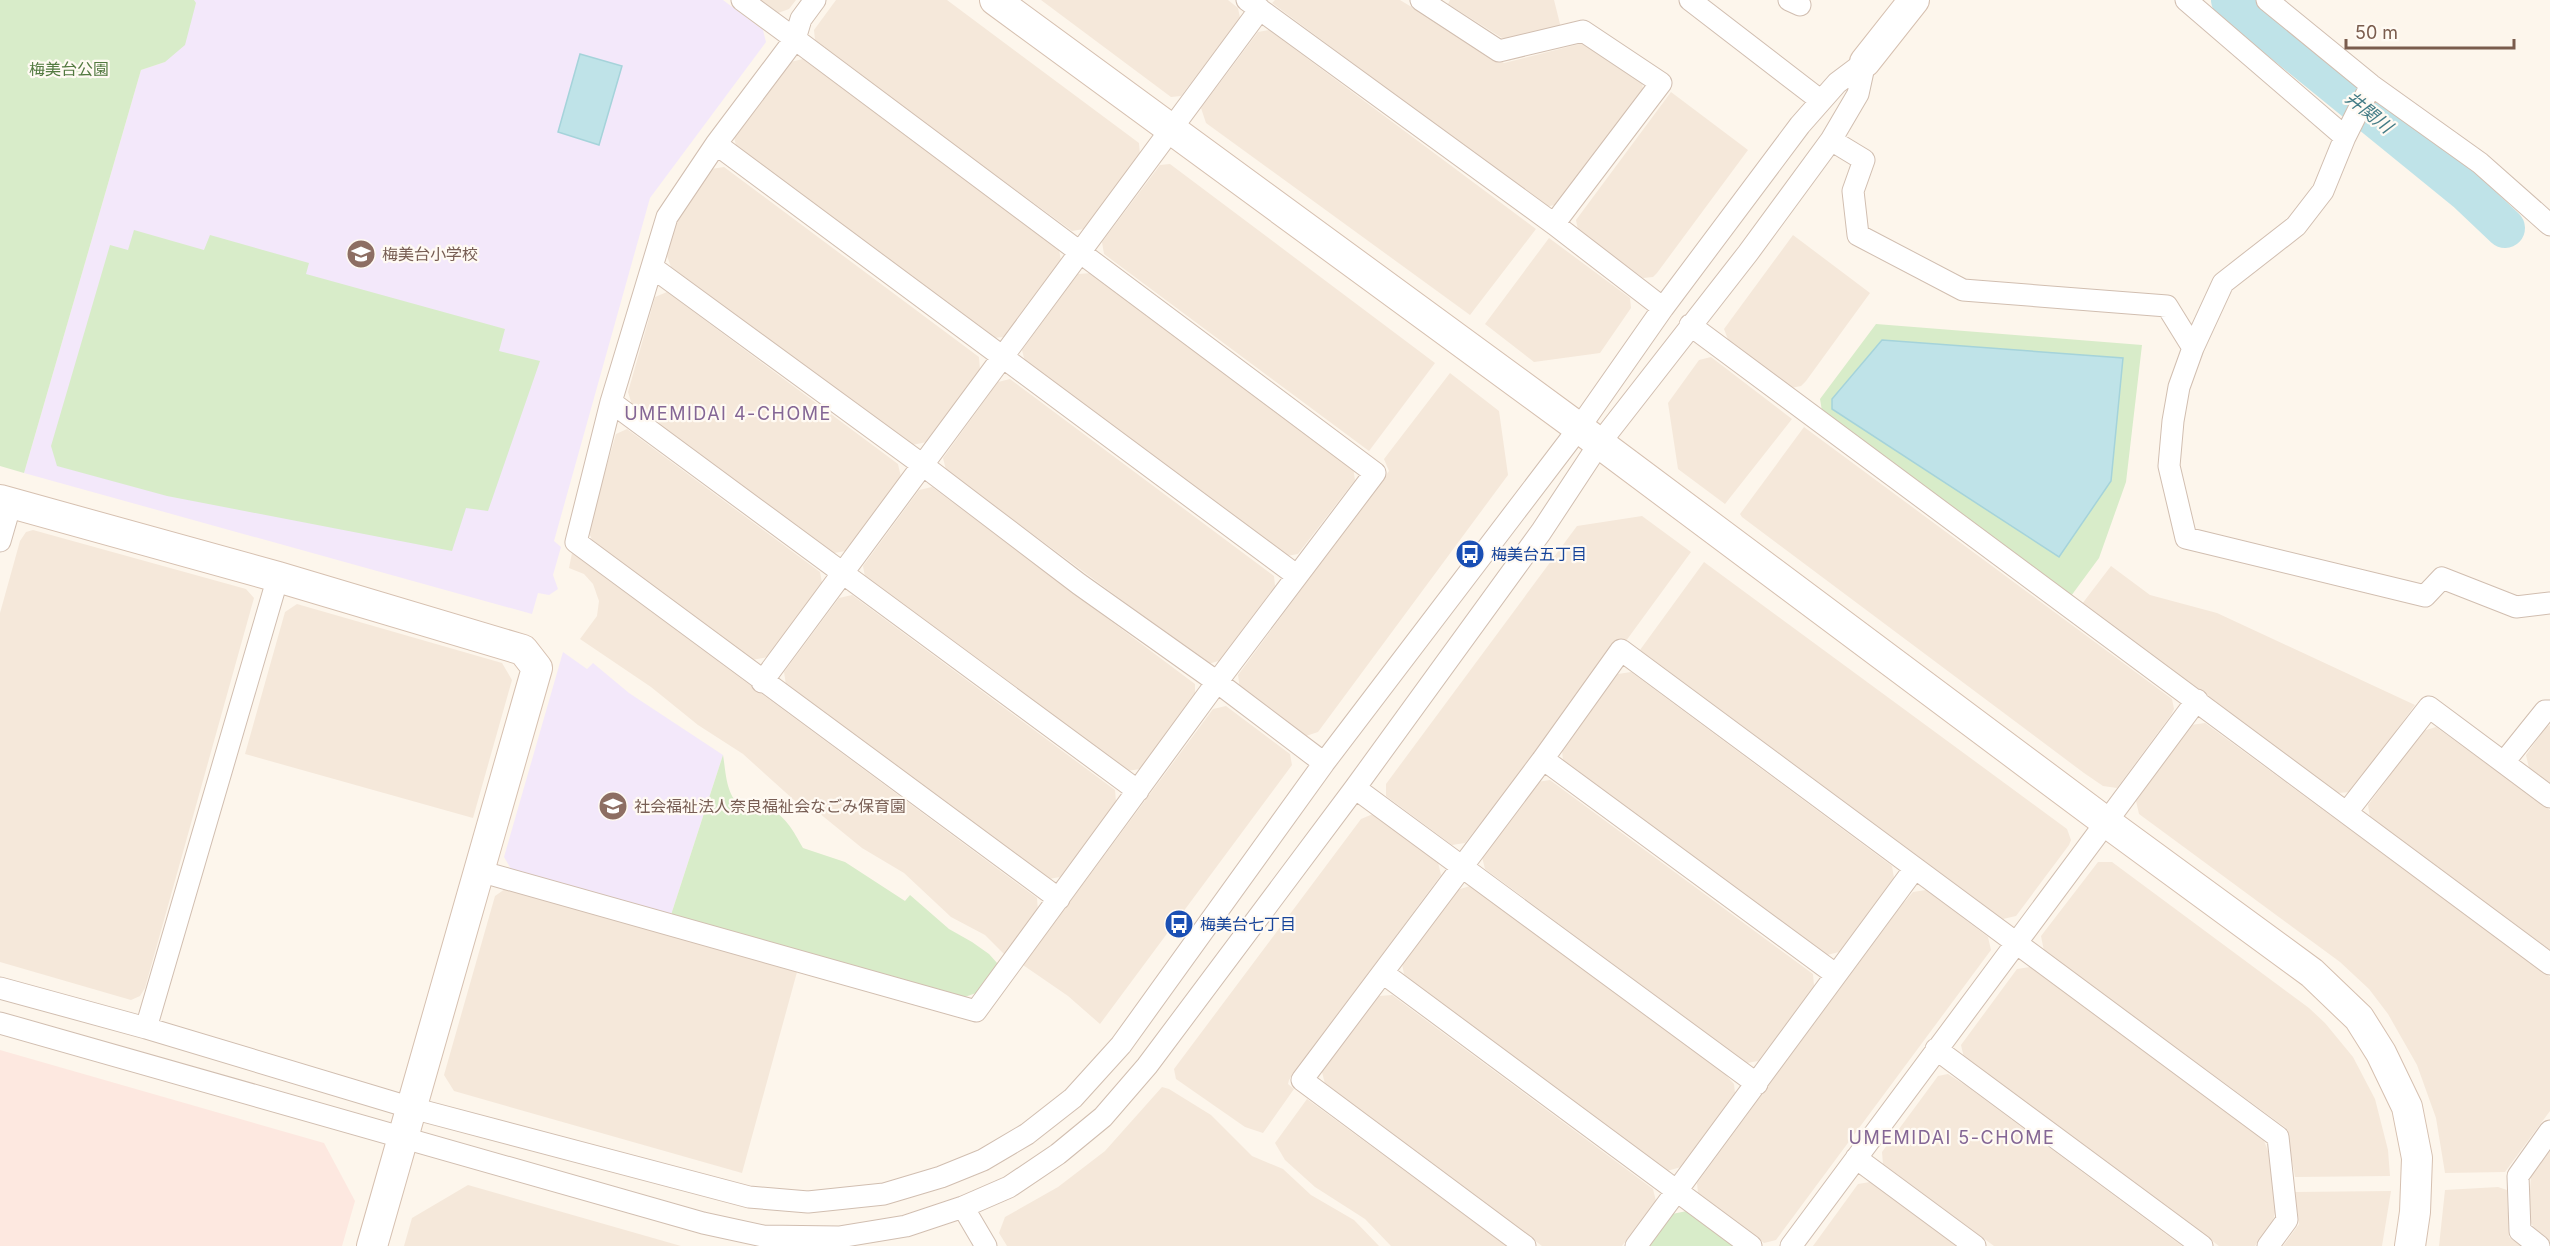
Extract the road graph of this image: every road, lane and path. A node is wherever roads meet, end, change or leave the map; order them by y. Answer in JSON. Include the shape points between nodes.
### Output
{"nodes":[{"id":1,"x":742,"y":0,"type":"edge"},
{"id":2,"x":815,"y":0,"type":"edge"},
{"id":3,"x":995,"y":0,"type":"edge"},
{"id":4,"x":1421,"y":0,"type":"edge"},
{"id":5,"x":1690,"y":0,"type":"edge"},
{"id":6,"x":1914,"y":0,"type":"edge"},
{"id":7,"x":2186,"y":0,"type":"edge"},
{"id":8,"x":2267,"y":0,"type":"edge"},
{"id":9,"x":1253,"y":4,"type":"edge"},
{"id":10,"x":795,"y":39,"type":"junction"},
{"id":11,"x":1865,"y":62,"type":"junction"},
{"id":12,"x":2371,"y":86,"type":"junction"},
{"id":13,"x":1820,"y":100,"type":"junction"},
{"id":14,"x":1171,"y":131,"type":"junction"},
{"id":15,"x":2345,"y":137,"type":"junction"},
{"id":16,"x":1831,"y":140,"type":"junction"},
{"id":17,"x":716,"y":144,"type":"junction"},
{"id":18,"x":1554,"y":224,"type":"junction"},
{"id":19,"x":2550,"y":225,"type":"edge"},
{"id":20,"x":1082,"y":251,"type":"junction"},
{"id":21,"x":652,"y":267,"type":"junction"},
{"id":22,"x":1663,"y":308,"type":"junction"},
{"id":23,"x":1690,"y":325,"type":"junction"},
{"id":24,"x":2193,"y":348,"type":"junction"},
{"id":25,"x":1002,"y":358,"type":"junction"},
{"id":26,"x":611,"y":402,"type":"junction"},
{"id":27,"x":1589,"y":436,"type":"junction"},
{"id":28,"x":924,"y":465,"type":"junction"},
{"id":29,"x":5,"y":501,"type":"edge"},
{"id":30,"x":0,"y":541,"type":"edge"},
{"id":31,"x":843,"y":574,"type":"junction"},
{"id":32,"x":1296,"y":575,"type":"junction"},
{"id":33,"x":278,"y":577,"type":"junction"},
{"id":34,"x":2550,"y":603,"type":"edge"},
{"id":35,"x":762,"y":682,"type":"junction"},
{"id":36,"x":1217,"y":682,"type":"junction"},
{"id":37,"x":2197,"y":700,"type":"junction"},
{"id":38,"x":2550,"y":711,"type":"edge"},
{"id":39,"x":1543,"y":759,"type":"junction"},
{"id":40,"x":2504,"y":762,"type":"junction"},
{"id":41,"x":1324,"y":763,"type":"junction"},
{"id":42,"x":1355,"y":788,"type":"junction"},
{"id":43,"x":1138,"y":791,"type":"junction"},
{"id":44,"x":2550,"y":796,"type":"edge"},
{"id":45,"x":2347,"y":812,"type":"junction"},
{"id":46,"x":2106,"y":822,"type":"junction"},
{"id":47,"x":1461,"y":865,"type":"junction"},
{"id":48,"x":1915,"y":868,"type":"junction"},
{"id":49,"x":479,"y":871,"type":"junction"},
{"id":50,"x":1059,"y":899,"type":"junction"},
{"id":51,"x":2016,"y":943,"type":"junction"},
{"id":52,"x":2550,"y":964,"type":"edge"},
{"id":53,"x":1383,"y":973,"type":"junction"},
{"id":54,"x":1835,"y":974,"type":"junction"},
{"id":55,"x":0,"y":988,"type":"edge"},
{"id":56,"x":0,"y":1023,"type":"edge"},
{"id":57,"x":146,"y":1028,"type":"junction"},
{"id":58,"x":1936,"y":1049,"type":"junction"},
{"id":59,"x":1757,"y":1083,"type":"junction"},
{"id":60,"x":412,"y":1108,"type":"junction"},
{"id":61,"x":2550,"y":1131,"type":"edge"},
{"id":62,"x":403,"y":1139,"type":"junction"},
{"id":63,"x":1856,"y":1158,"type":"junction"},
{"id":64,"x":1676,"y":1191,"type":"junction"},
{"id":65,"x":963,"y":1207,"type":"junction"},
{"id":66,"x":372,"y":1246,"type":"edge"},
{"id":67,"x":986,"y":1246,"type":"edge"},
{"id":68,"x":1525,"y":1246,"type":"edge"},
{"id":69,"x":1635,"y":1246,"type":"edge"},
{"id":70,"x":1751,"y":1246,"type":"edge"},
{"id":71,"x":1791,"y":1246,"type":"edge"},
{"id":72,"x":1975,"y":1246,"type":"edge"},
{"id":73,"x":2202,"y":1246,"type":"edge"},
{"id":74,"x":2268,"y":1246,"type":"edge"},
{"id":75,"x":2410,"y":1246,"type":"edge"},
{"id":76,"x":2539,"y":1246,"type":"edge"}],
"edges":[{"from":1,"to":10,"type":"street"},
{"from":2,"to":10,"type":"street","via":[[801,19]]},
{"from":3,"to":14,"type":"street"},
{"from":4,"to":18,"type":"street","via":[[1499,51],[1583,31],[1661,83]]},
{"from":5,"to":13,"type":"street"},
{"from":6,"to":11,"type":"street"},
{"from":7,"to":15,"type":"street"},
{"from":8,"to":12,"type":"street"},
{"from":9,"to":14,"type":"street"},
{"from":9,"to":18,"type":"street"},
{"from":10,"to":17,"type":"street"},
{"from":10,"to":20,"type":"street"},
{"from":11,"to":13,"type":"street"},
{"from":11,"to":16,"type":"street","via":[[1858,94]]},
{"from":12,"to":15,"type":"street"},
{"from":12,"to":19,"type":"street","via":[[2480,163]]},
{"from":13,"to":22,"type":"street"},
{"from":14,"to":20,"type":"street"},
{"from":14,"to":27,"type":"street"},
{"from":15,"to":24,"type":"street","via":[[2323,191],[2296,226],[2223,283]]},
{"from":16,"to":23,"type":"street"},
{"from":16,"to":24,"type":"street","via":[[1864,160],[1853,191],[1858,235],[1963,290],[2167,306]]},
{"from":17,"to":21,"type":"street","via":[[668,217]]},
{"from":17,"to":25,"type":"street"},
{"from":18,"to":22,"type":"street"},
{"from":20,"to":25,"type":"street"},
{"from":20,"to":32,"type":"street","via":[[1376,472]]},
{"from":21,"to":26,"type":"street"},
{"from":21,"to":28,"type":"street"},
{"from":22,"to":27,"type":"street"},
{"from":23,"to":27,"type":"street"},
{"from":23,"to":37,"type":"street"},
{"from":24,"to":34,"type":"street","via":[[2179,387],[2169,466],[2186,538],[2425,596],[2442,578],[2516,607]]},
{"from":25,"to":28,"type":"street"},
{"from":25,"to":32,"type":"street"},
{"from":26,"to":31,"type":"street"},
{"from":26,"to":35,"type":"street","via":[[576,542]]},
{"from":27,"to":41,"type":"street"},
{"from":27,"to":42,"type":"street","via":[[1541,532]]},
{"from":27,"to":46,"type":"street"},
{"from":28,"to":31,"type":"street"},
{"from":28,"to":36,"type":"street","via":[[1079,584]]},
{"from":29,"to":30,"type":"street"},
{"from":29,"to":33,"type":"street"},
{"from":31,"to":35,"type":"street"},
{"from":31,"to":43,"type":"street"},
{"from":32,"to":36,"type":"street"},
{"from":33,"to":49,"type":"street","via":[[524,650],[537,668]]},
{"from":33,"to":57,"type":"street"},
{"from":35,"to":50,"type":"street"},
{"from":36,"to":41,"type":"street"},
{"from":36,"to":43,"type":"street"},
{"from":37,"to":45,"type":"street"},
{"from":37,"to":46,"type":"street"},
{"from":38,"to":40,"type":"street","via":[[2545,711]]},
{"from":39,"to":47,"type":"street"},
{"from":39,"to":48,"type":"street","via":[[1621,650]]},
{"from":39,"to":54,"type":"street"},
{"from":40,"to":44,"type":"street"},
{"from":40,"to":45,"type":"street","via":[[2428,707]]},
{"from":41,"to":60,"type":"street","via":[[1103,1067],[1073,1098],[1027,1134],[982,1160],[941,1177],[884,1194],[845,1199],[808,1202],[749,1197]]},
{"from":42,"to":47,"type":"street"},
{"from":42,"to":65,"type":"street","via":[[1147,1066],[1103,1117],[1009,1187]]},
{"from":43,"to":50,"type":"street"},
{"from":45,"to":52,"type":"street"},
{"from":46,"to":51,"type":"street"},
{"from":46,"to":75,"type":"street","via":[[2312,973],[2359,1018],[2381,1053],[2406,1107],[2412,1130],[2417,1158]]},
{"from":47,"to":53,"type":"street"},
{"from":47,"to":59,"type":"street"},
{"from":48,"to":51,"type":"street"},
{"from":48,"to":54,"type":"street"},
{"from":49,"to":50,"type":"street","via":[[976,1011]]},
{"from":49,"to":60,"type":"street"},
{"from":51,"to":58,"type":"street"},
{"from":51,"to":74,"type":"street","via":[[2278,1137],[2287,1220]]},
{"from":53,"to":64,"type":"street"},
{"from":53,"to":68,"type":"street","via":[[1302,1080]]},
{"from":54,"to":59,"type":"street"},
{"from":55,"to":57,"type":"street"},
{"from":56,"to":62,"type":"street"},
{"from":57,"to":60,"type":"street"},
{"from":58,"to":63,"type":"street"},
{"from":58,"to":73,"type":"street"},
{"from":59,"to":64,"type":"street"},
{"from":60,"to":62,"type":"street"},
{"from":61,"to":76,"type":"street","via":[[2518,1176],[2520,1231]]},
{"from":62,"to":65,"type":"street","via":[[703,1223],[763,1236],[838,1237],[906,1226]]},
{"from":62,"to":66,"type":"street"},
{"from":63,"to":71,"type":"street"},
{"from":63,"to":72,"type":"street"},
{"from":64,"to":69,"type":"street"},
{"from":64,"to":70,"type":"street"},
{"from":65,"to":67,"type":"street"}]}
